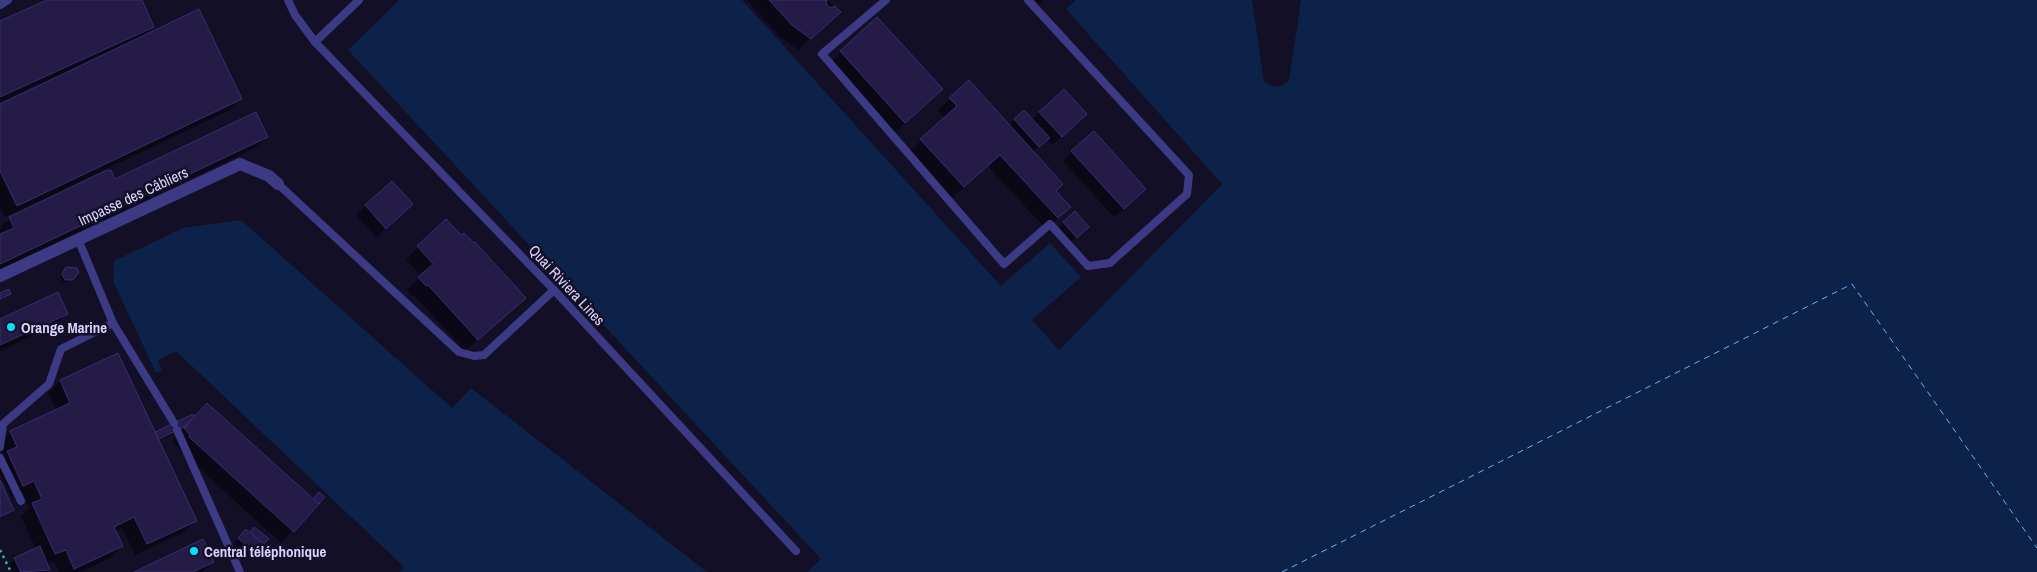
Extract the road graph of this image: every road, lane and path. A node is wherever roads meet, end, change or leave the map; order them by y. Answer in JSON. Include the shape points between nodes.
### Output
{"nodes":[{"id":1,"x":8,"y":0,"type":"edge"},
{"id":2,"x":288,"y":0,"type":"edge"},
{"id":3,"x":359,"y":0,"type":"edge"},
{"id":4,"x":886,"y":0,"type":"edge"},
{"id":5,"x":1028,"y":0,"type":"edge"},
{"id":6,"x":0,"y":5,"type":"edge"},
{"id":7,"x":315,"y":42,"type":"junction"},
{"id":8,"x":278,"y":184,"type":"joint"},
{"id":9,"x":78,"y":239,"type":"junction"},
{"id":10,"x":0,"y":276,"type":"edge"},
{"id":11,"x":554,"y":290,"type":"junction"},
{"id":12,"x":113,"y":323,"type":"junction"},
{"id":13,"x":0,"y":447,"type":"edge"},
{"id":14,"x":0,"y":458,"type":"edge"},
{"id":15,"x":21,"y":501,"type":"dead end"},
{"id":16,"x":0,"y":550,"type":"edge"},
{"id":17,"x":796,"y":551,"type":"dead end"},
{"id":18,"x":11,"y":572,"type":"edge"},
{"id":19,"x":240,"y":572,"type":"edge"}],
"edges":[{"from":1,"to":6,"type":"lane"},
{"from":2,"to":7,"type":"lane","name":"Quai Riviera Lines"},
{"from":3,"to":7,"type":"lane"},
{"from":4,"to":5,"type":"lane","via":[[822,54],[1004,264],[1050,224],[1088,266],[1110,263],[1187,194],[1189,175]]},
{"from":7,"to":11,"type":"lane","name":"Quai Riviera Lines"},
{"from":8,"to":9,"type":"street","name":"Impasse des Câbliers","via":[[269,176],[240,164]]},
{"from":8,"to":11,"type":"lane","via":[[460,352],[484,355]]},
{"from":9,"to":10,"type":"street","name":"Impasse des Câbliers"},
{"from":9,"to":12,"type":"lane"},
{"from":11,"to":17,"type":"lane","name":"Quai Riviera Lines"},
{"from":12,"to":13,"type":"lane","via":[[61,349],[49,384],[3,424]]},
{"from":12,"to":19,"type":"lane","via":[[176,426]]},
{"from":14,"to":15,"type":"lane"},
{"from":16,"to":18,"type":"path"}]}
